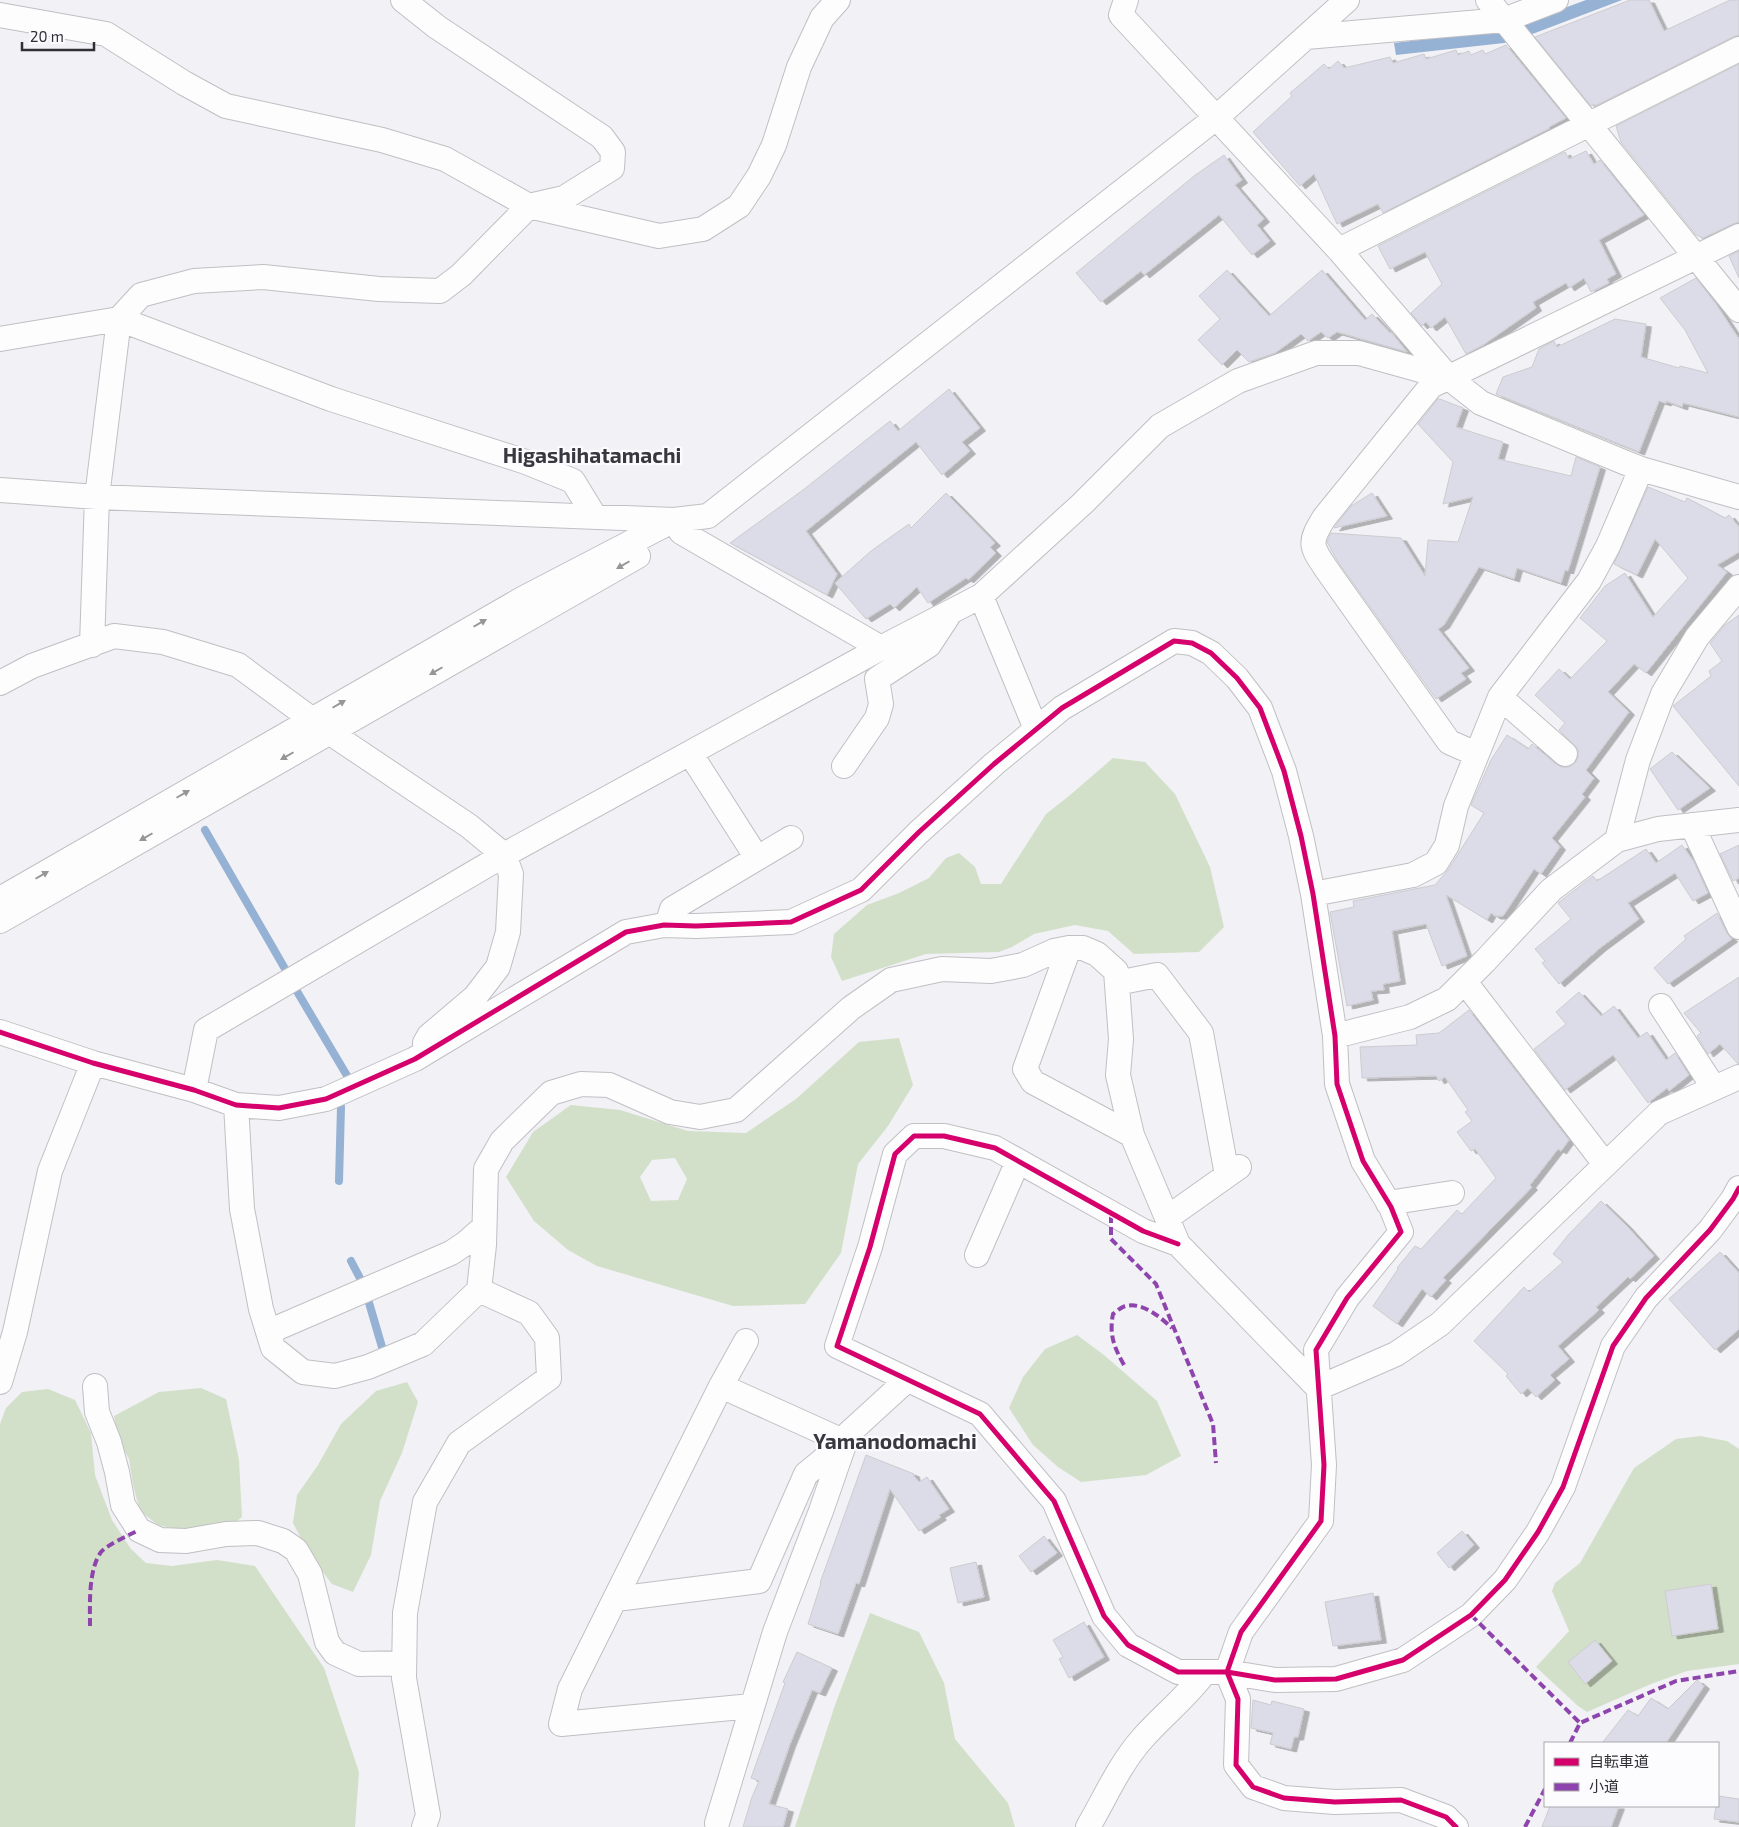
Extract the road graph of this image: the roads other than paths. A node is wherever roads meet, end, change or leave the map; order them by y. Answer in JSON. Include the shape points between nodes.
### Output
{"nodes":[{"id":1,"x":403,"y":0,"type":"edge"},
{"id":2,"x":838,"y":0,"type":"edge"},
{"id":3,"x":1126,"y":0,"type":"edge"},
{"id":4,"x":1347,"y":0,"type":"edge"},
{"id":5,"x":1488,"y":0,"type":"edge"},
{"id":6,"x":1556,"y":0,"type":"edge"},
{"id":7,"x":0,"y":15,"type":"edge"},
{"id":8,"x":1504,"y":20,"type":"junction"},
{"id":9,"x":1306,"y":37,"type":"junction"},
{"id":10,"x":1739,"y":49,"type":"edge"},
{"id":11,"x":1217,"y":118,"type":"junction"},
{"id":12,"x":1589,"y":124,"type":"junction"},
{"id":13,"x":529,"y":206,"type":"junction"},
{"id":14,"x":1739,"y":236,"type":"edge"},
{"id":15,"x":1339,"y":250,"type":"junction"},
{"id":16,"x":1697,"y":256,"type":"junction"},
{"id":17,"x":1739,"y":310,"type":"edge"},
{"id":18,"x":119,"y":319,"type":"junction"},
{"id":19,"x":0,"y":340,"type":"edge"},
{"id":20,"x":1449,"y":378,"type":"junction"},
{"id":21,"x":1641,"y":469,"type":"junction"},
{"id":22,"x":0,"y":490,"type":"edge"},
{"id":23,"x":97,"y":497,"type":"junction"},
{"id":24,"x":1739,"y":498,"type":"edge"},
{"id":25,"x":595,"y":517,"type":"junction"},
{"id":26,"x":677,"y":526,"type":"junction"},
{"id":27,"x":1737,"y":594,"type":"edge"},
{"id":28,"x":980,"y":596,"type":"junction"},
{"id":29,"x":952,"y":611,"type":"junction"},
{"id":30,"x":92,"y":645,"type":"junction"},
{"id":31,"x":881,"y":648,"type":"junction"},
{"id":32,"x":0,"y":683,"type":"edge"},
{"id":33,"x":1500,"y":697,"type":"junction"},
{"id":34,"x":321,"y":725,"type":"junction"},
{"id":35,"x":1036,"y":729,"type":"junction"},
{"id":36,"x":690,"y":753,"type":"junction"},
{"id":37,"x":1476,"y":754,"type":"junction"},
{"id":38,"x":1565,"y":754,"type":"dead end"},
{"id":39,"x":844,"y":766,"type":"dead end"},
{"id":40,"x":1739,"y":820,"type":"edge"},
{"id":41,"x":1692,"y":825,"type":"junction"},
{"id":42,"x":792,"y":838,"type":"dead end"},
{"id":43,"x":1617,"y":840,"type":"junction"},
{"id":44,"x":504,"y":855,"type":"junction"},
{"id":45,"x":757,"y":858,"type":"junction"},
{"id":46,"x":1313,"y":894,"type":"junction"},
{"id":47,"x":0,"y":899,"type":"edge"},
{"id":48,"x":0,"y":920,"type":"edge"},
{"id":49,"x":666,"y":925,"type":"junction"},
{"id":50,"x":1739,"y":927,"type":"edge"},
{"id":51,"x":1069,"y":948,"type":"junction"},
{"id":52,"x":1465,"y":982,"type":"junction"},
{"id":53,"x":1117,"y":983,"type":"junction"},
{"id":54,"x":1661,"y":1006,"type":"dead end"},
{"id":55,"x":0,"y":1032,"type":"edge"},
{"id":56,"x":1335,"y":1036,"type":"junction"},
{"id":57,"x":415,"y":1059,"type":"junction"},
{"id":58,"x":93,"y":1063,"type":"junction"},
{"id":59,"x":1739,"y":1077,"type":"edge"},
{"id":60,"x":1714,"y":1088,"type":"junction"},
{"id":61,"x":194,"y":1090,"type":"junction"},
{"id":62,"x":236,"y":1105,"type":"junction"},
{"id":63,"x":1132,"y":1135,"type":"junction"},
{"id":64,"x":1018,"y":1160,"type":"junction"},
{"id":65,"x":1605,"y":1164,"type":"junction"},
{"id":66,"x":1739,"y":1188,"type":"edge"},
{"id":67,"x":1452,"y":1193,"type":"dead end"},
{"id":68,"x":1388,"y":1203,"type":"junction"},
{"id":69,"x":1167,"y":1218,"type":"junction"},
{"id":70,"x":484,"y":1227,"type":"junction"},
{"id":71,"x":1178,"y":1244,"type":"junction"},
{"id":72,"x":978,"y":1256,"type":"dead end"},
{"id":73,"x":479,"y":1290,"type":"junction"},
{"id":74,"x":268,"y":1332,"type":"junction"},
{"id":75,"x":746,"y":1341,"type":"dead end"},
{"id":76,"x":907,"y":1380,"type":"junction"},
{"id":77,"x":0,"y":1382,"type":"edge"},
{"id":78,"x":95,"y":1386,"type":"dead end"},
{"id":79,"x":721,"y":1386,"type":"junction"},
{"id":80,"x":1318,"y":1388,"type":"junction"},
{"id":81,"x":845,"y":1442,"type":"junction"},
{"id":82,"x":624,"y":1598,"type":"dead end"},
{"id":83,"x":404,"y":1663,"type":"junction"},
{"id":84,"x":1216,"y":1672,"type":"junction"},
{"id":85,"x":752,"y":1706,"type":"junction"},
{"id":86,"x":717,"y":1823,"type":"dead end"},
{"id":87,"x":424,"y":1827,"type":"edge"},
{"id":88,"x":1088,"y":1827,"type":"edge"},
{"id":89,"x":1456,"y":1827,"type":"edge"}],
"edges":[{"from":1,"to":13,"type":"street","via":[[452,38],[602,137],[613,152],[612,168],[564,198]]},
{"from":2,"to":13,"type":"street","via":[[822,18],[800,67],[774,145],[739,206],[703,229],[659,236]]},
{"from":3,"to":11,"type":"street","via":[[1121,14]]},
{"from":4,"to":9,"type":"street"},
{"from":5,"to":8,"type":"street"},
{"from":6,"to":8,"type":"street"},
{"from":7,"to":13,"type":"street","via":[[106,34],[184,84],[226,106],[382,140],[445,159]]},
{"from":8,"to":9,"type":"street"},
{"from":8,"to":12,"type":"street"},
{"from":9,"to":11,"type":"street"},
{"from":10,"to":12,"type":"street"},
{"from":11,"to":15,"type":"street"},
{"from":11,"to":26,"type":"street","via":[[708,516]]},
{"from":12,"to":15,"type":"street"},
{"from":12,"to":16,"type":"street"},
{"from":13,"to":18,"type":"street","via":[[461,275],[440,291],[379,289],[263,276],[194,281],[140,295]]},
{"from":14,"to":16,"type":"street"},
{"from":15,"to":20,"type":"street"},
{"from":16,"to":17,"type":"street"},
{"from":16,"to":20,"type":"street"},
{"from":18,"to":19,"type":"street"},
{"from":18,"to":23,"type":"street"},
{"from":18,"to":25,"type":"street","via":[[331,400],[526,462],[573,481]]},
{"from":20,"to":21,"type":"street","via":[[1481,403]]},
{"from":20,"to":28,"type":"street","via":[[1359,353],[1316,353],[1238,382],[1160,426],[1082,504]]},
{"from":20,"to":37,"type":"street","via":[[1431,386],[1324,518],[1312,541],[1318,558],[1449,742]]},
{"from":21,"to":24,"type":"street"},
{"from":21,"to":33,"type":"street","via":[[1589,581]]},
{"from":22,"to":23,"type":"street"},
{"from":23,"to":25,"type":"street"},
{"from":23,"to":30,"type":"street"},
{"from":25,"to":26,"type":"street"},
{"from":26,"to":31,"type":"street"},
{"from":26,"to":34,"type":"street"},
{"from":27,"to":43,"type":"street","via":[[1697,637],[1662,694],[1638,760]]},
{"from":28,"to":29,"type":"street"},
{"from":28,"to":35,"type":"street"},
{"from":29,"to":31,"type":"street"},
{"from":29,"to":39,"type":"street","via":[[929,645],[877,680],[881,704],[877,718]]},
{"from":30,"to":32,"type":"street","via":[[32,666]]},
{"from":30,"to":34,"type":"street","via":[[114,636],[163,642],[238,665]]},
{"from":31,"to":36,"type":"street"},
{"from":33,"to":37,"type":"street"},
{"from":33,"to":38,"type":"street"},
{"from":34,"to":44,"type":"street","via":[[469,826]]},
{"from":47,"to":34,"type":"street","one_way":true},
{"from":34,"to":48,"type":"street","one_way":true},
{"from":35,"to":46,"type":"street","via":[[1062,708],[1174,641],[1192,643],[1211,653],[1237,678],[1260,708],[1284,771]]},
{"from":35,"to":49,"type":"street","via":[[919,832],[861,890],[791,922]]},
{"from":36,"to":44,"type":"street"},
{"from":36,"to":45,"type":"street"},
{"from":37,"to":46,"type":"street","via":[[1456,806],[1447,845],[1436,863],[1413,875]]},
{"from":40,"to":41,"type":"street"},
{"from":41,"to":43,"type":"street","via":[[1658,829]]},
{"from":41,"to":50,"type":"street"},
{"from":42,"to":45,"type":"street"},
{"from":43,"to":52,"type":"street","via":[[1551,890]]},
{"from":44,"to":57,"type":"street","via":[[511,874],[508,932],[498,967],[475,997],[429,1036]]},
{"from":44,"to":61,"type":"street","via":[[206,1030]]},
{"from":45,"to":49,"type":"street","via":[[672,909]]},
{"from":46,"to":56,"type":"street"},
{"from":49,"to":57,"type":"street","via":[[626,932]]},
{"from":51,"to":53,"type":"street","via":[[1083,948],[1097,954],[1116,971]]},
{"from":51,"to":63,"type":"street","via":[[1025,1069],[1033,1082]]},
{"from":51,"to":70,"type":"street","via":[[1023,965],[991,971],[942,969],[891,980],[851,1008],[736,1110],[700,1117],[670,1112],[610,1085],[581,1084],[551,1093],[502,1141],[486,1169]]},
{"from":52,"to":56,"type":"street","via":[[1447,999],[1410,1017]]},
{"from":52,"to":65,"type":"street"},
{"from":53,"to":63,"type":"street","via":[[1122,1039],[1118,1075]]},
{"from":53,"to":69,"type":"street","via":[[1157,975],[1201,1033],[1233,1171]]},
{"from":54,"to":60,"type":"street"},
{"from":55,"to":58,"type":"street"},
{"from":56,"to":68,"type":"street","via":[[1337,1084],[1363,1161]]},
{"from":57,"to":62,"type":"street","via":[[326,1099],[280,1108]]},
{"from":58,"to":61,"type":"street"},
{"from":58,"to":77,"type":"street","via":[[50,1171],[15,1332]]},
{"from":59,"to":60,"type":"street"},
{"from":60,"to":65,"type":"street","via":[[1659,1113]]},
{"from":61,"to":62,"type":"street"},
{"from":62,"to":74,"type":"street","via":[[242,1209]]},
{"from":63,"to":69,"type":"street"},
{"from":64,"to":71,"type":"street","via":[[1144,1232]]},
{"from":64,"to":72,"type":"street"},
{"from":64,"to":76,"type":"street","via":[[994,1148],[944,1136],[914,1136],[895,1154],[870,1248],[836,1346]]},
{"from":65,"to":80,"type":"street","via":[[1440,1324],[1396,1354]]},
{"from":66,"to":84,"type":"street","via":[[1710,1230],[1646,1298],[1613,1346],[1563,1487],[1538,1532],[1505,1580],[1471,1615],[1403,1660],[1336,1679],[1275,1680]]},
{"from":67,"to":68,"type":"street"},
{"from":68,"to":80,"type":"street","via":[[1401,1232],[1347,1298],[1316,1350]]},
{"from":69,"to":71,"type":"street"},
{"from":70,"to":73,"type":"street"},
{"from":70,"to":74,"type":"street","via":[[451,1253]]},
{"from":71,"to":80,"type":"street"},
{"from":73,"to":74,"type":"street","via":[[423,1344],[368,1367],[335,1376],[302,1372],[273,1348]]},
{"from":73,"to":83,"type":"street","via":[[529,1313],[547,1338],[549,1378],[460,1443],[425,1502],[405,1613]]},
{"from":75,"to":79,"type":"street"},
{"from":76,"to":81,"type":"street","via":[[849,1432]]},
{"from":76,"to":84,"type":"street","via":[[980,1414],[1054,1501],[1104,1616],[1128,1645],[1178,1672]]},
{"from":78,"to":83,"type":"street","via":[[97,1412],[110,1442],[123,1505],[138,1530],[160,1540],[186,1541],[226,1534],[258,1533],[284,1541],[296,1550],[310,1574],[327,1642],[335,1653],[359,1664]]},
{"from":79,"to":81,"type":"street"},
{"from":79,"to":85,"type":"street","via":[[570,1689],[561,1724]]},
{"from":80,"to":84,"type":"street","via":[[1324,1465],[1321,1521]]},
{"from":81,"to":82,"type":"street","via":[[806,1474],[759,1581]]},
{"from":81,"to":85,"type":"street","via":[[775,1632]]},
{"from":83,"to":87,"type":"street","via":[[428,1816]]},
{"from":84,"to":88,"type":"street","via":[[1194,1687],[1141,1740]]},
{"from":84,"to":89,"type":"street","via":[[1238,1698],[1236,1765],[1253,1787],[1284,1798],[1334,1802],[1401,1800],[1446,1818]]},
{"from":85,"to":86,"type":"street"}]}
